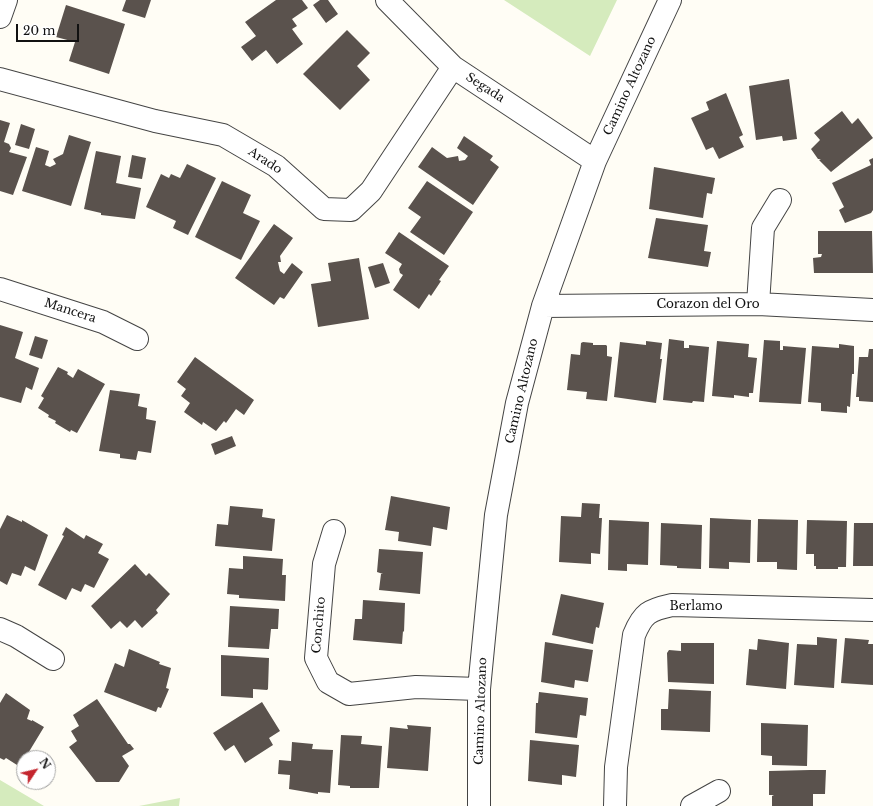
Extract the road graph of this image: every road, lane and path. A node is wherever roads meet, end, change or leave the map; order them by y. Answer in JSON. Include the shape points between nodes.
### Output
{"nodes":[{"id":1,"x":6,"y":0,"type":"edge"},
{"id":2,"x":387,"y":0,"type":"edge"},
{"id":3,"x":670,"y":0,"type":"edge"},
{"id":4,"x":0,"y":17,"type":"edge"},
{"id":5,"x":452,"y":67,"type":"junction"},
{"id":6,"x":0,"y":79,"type":"edge"},
{"id":7,"x":595,"y":161,"type":"junction"},
{"id":8,"x":780,"y":200,"type":"dead end"},
{"id":9,"x":0,"y":289,"type":"edge"},
{"id":10,"x":758,"y":304,"type":"junction"},
{"id":11,"x":543,"y":306,"type":"junction"},
{"id":12,"x":873,"y":310,"type":"edge"},
{"id":13,"x":137,"y":339,"type":"dead end"},
{"id":14,"x":334,"y":531,"type":"dead end"},
{"id":15,"x":873,"y":610,"type":"edge"},
{"id":16,"x":0,"y":629,"type":"edge"},
{"id":17,"x":53,"y":659,"type":"dead end"},
{"id":18,"x":479,"y":689,"type":"junction"},
{"id":19,"x":719,"y":791,"type":"dead end"},
{"id":20,"x":480,"y":806,"type":"edge"},
{"id":21,"x":615,"y":806,"type":"edge"},
{"id":22,"x":692,"y":806,"type":"edge"}],
"edges":[{"from":1,"to":4,"type":"street"},
{"from":2,"to":5,"type":"street","name":"Segada"},
{"from":3,"to":7,"type":"street","name":"Camino Altozano"},
{"from":5,"to":6,"type":"street","name":"Arado","via":[[371,191],[351,210],[324,209],[276,166],[223,135],[155,121]]},
{"from":5,"to":7,"type":"street","name":"Segada"},
{"from":7,"to":11,"type":"street","name":"Camino Altozano"},
{"from":8,"to":10,"type":"street","via":[[763,228]]},
{"from":9,"to":13,"type":"street","name":"Mancera","via":[[103,322]]},
{"from":10,"to":11,"type":"street","name":"Corazon del Oro"},
{"from":10,"to":12,"type":"street","name":"Corazon del Oro"},
{"from":11,"to":18,"type":"street","name":"Camino Altozano","via":[[517,403],[496,515]]},
{"from":14,"to":18,"type":"street","name":"Conchito","via":[[324,564],[316,658],[328,682],[349,694],[416,687]]},
{"from":15,"to":21,"type":"street","name":"Berlamo","via":[[672,606],[654,609],[641,618],[634,635],[616,767]]},
{"from":16,"to":17,"type":"street"},
{"from":18,"to":20,"type":"street","name":"Camino Altozano"},
{"from":19,"to":22,"type":"street"}]}
